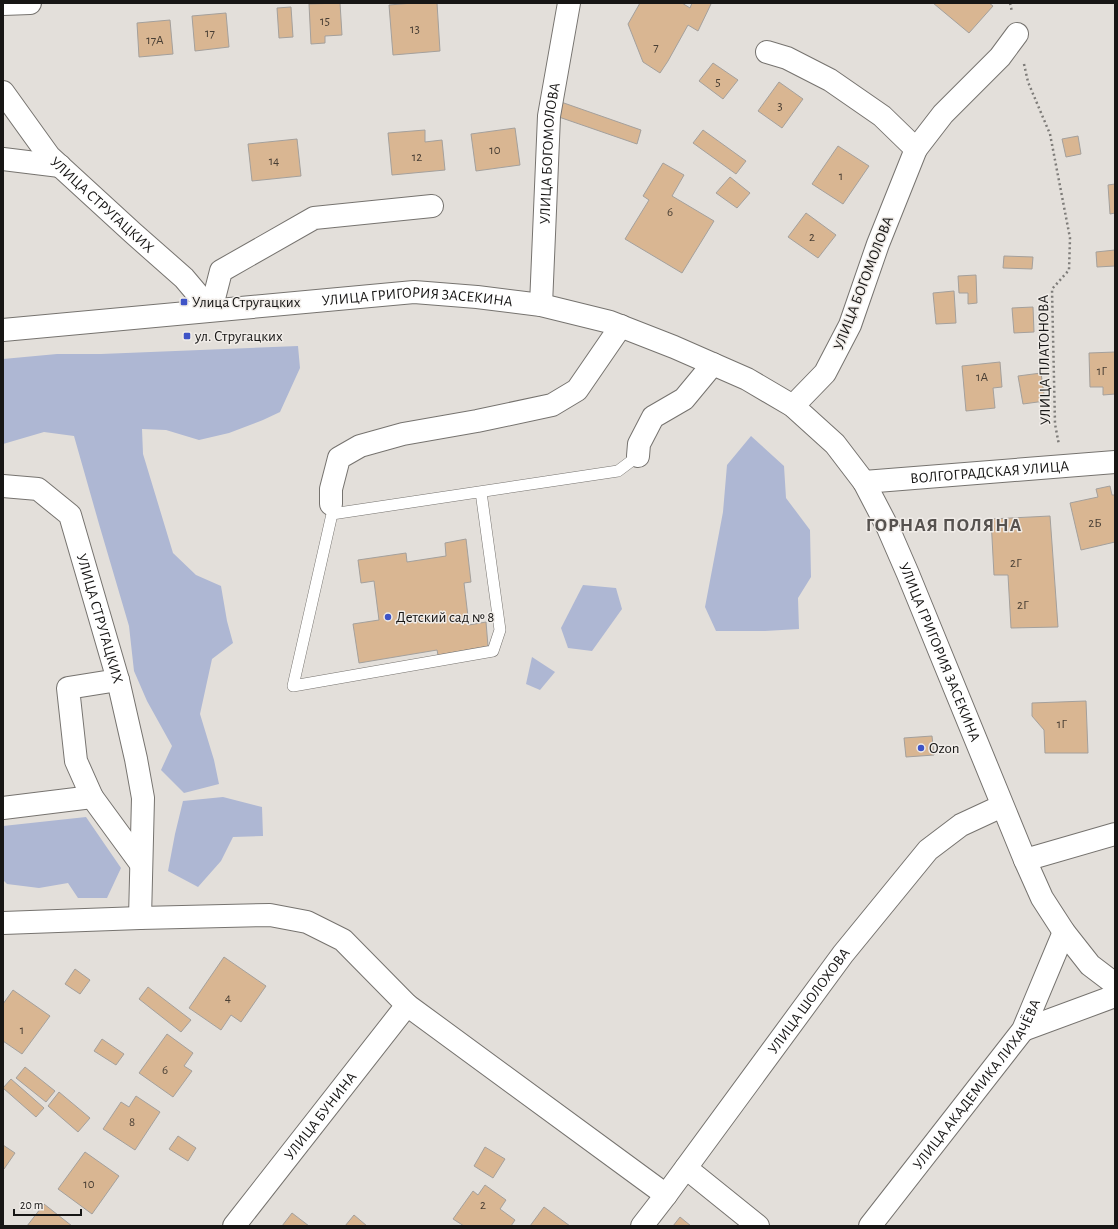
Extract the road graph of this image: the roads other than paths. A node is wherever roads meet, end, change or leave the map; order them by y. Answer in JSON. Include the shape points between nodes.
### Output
{"nodes":[{"id":1,"x":30,"y":3,"type":"edge"},
{"id":2,"x":569,"y":3,"type":"edge"},
{"id":3,"x":3,"y":4,"type":"edge"},
{"id":4,"x":1017,"y":34,"type":"road end"},
{"id":5,"x":767,"y":52,"type":"dead end"},
{"id":6,"x":3,"y":92,"type":"edge"},
{"id":7,"x":916,"y":149,"type":"junction"},
{"id":8,"x":3,"y":159,"type":"edge"},
{"id":9,"x":60,"y":166,"type":"junction"},
{"id":10,"x":432,"y":206,"type":"dead end"},
{"id":11,"x":541,"y":305,"type":"junction"},
{"id":12,"x":211,"y":310,"type":"junction"},
{"id":13,"x":621,"y":326,"type":"junction"},
{"id":14,"x":3,"y":330,"type":"edge"},
{"id":15,"x":713,"y":364,"type":"junction"},
{"id":16,"x":793,"y":406,"type":"junction"},
{"id":17,"x":638,"y":456,"type":"joint"},
{"id":18,"x":1115,"y":462,"type":"edge"},
{"id":19,"x":864,"y":482,"type":"junction"},
{"id":20,"x":3,"y":486,"type":"edge"},
{"id":21,"x":480,"y":492,"type":"junction"},
{"id":22,"x":331,"y":509,"type":"junction"},
{"id":23,"x":118,"y":680,"type":"junction"},
{"id":24,"x":92,"y":797,"type":"junction"},
{"id":25,"x":1002,"y":806,"type":"junction"},
{"id":26,"x":3,"y":808,"type":"edge"},
{"id":27,"x":1115,"y":834,"type":"edge"},
{"id":28,"x":1025,"y":860,"type":"junction"},
{"id":29,"x":141,"y":864,"type":"junction"},
{"id":30,"x":140,"y":918,"type":"junction"},
{"id":31,"x":3,"y":923,"type":"edge"},
{"id":32,"x":1064,"y":932,"type":"junction"},
{"id":33,"x":1115,"y":984,"type":"edge"},
{"id":34,"x":1115,"y":996,"type":"edge"},
{"id":35,"x":407,"y":1005,"type":"junction"},
{"id":36,"x":1023,"y":1030,"type":"junction"},
{"id":37,"x":686,"y":1168,"type":"junction"},
{"id":38,"x":666,"y":1195,"type":"junction"},
{"id":39,"x":234,"y":1226,"type":"edge"},
{"id":40,"x":642,"y":1226,"type":"edge"},
{"id":41,"x":758,"y":1226,"type":"edge"},
{"id":42,"x":870,"y":1226,"type":"edge"}],
"edges":[{"from":1,"to":3,"type":"street"},
{"from":2,"to":11,"type":"street","name":"УЛИЦА БОГОМОЛОВА","via":[[549,116]]},
{"from":4,"to":7,"type":"street","name":"УЛИЦА БОГОМОЛОВА","via":[[1000,57],[943,114]]},
{"from":5,"to":7,"type":"street","via":[[787,58],[830,80],[882,116]]},
{"from":6,"to":9,"type":"street","name":"УЛИЦА СТРУГАЦКИХ","via":[[49,156]]},
{"from":7,"to":16,"type":"street","name":"УЛИЦА БОГОМОЛОВА","via":[[878,244],[850,325],[825,373]]},
{"from":8,"to":9,"type":"street"},
{"from":9,"to":12,"type":"street","name":"УЛИЦА СТРУГАЦКИХ","via":[[184,278]]},
{"from":10,"to":12,"type":"street","via":[[314,218],[221,271]]},
{"from":11,"to":12,"type":"street","name":"УЛИЦА ГРИГОРИЯ ЗАСЕКИНА","via":[[414,292]]},
{"from":11,"to":13,"type":"street","name":"УЛИЦА ГРИГОРИЯ ЗАСЕКИНА"},
{"from":12,"to":14,"type":"street","name":"УЛИЦА ГРИГОРИЯ ЗАСЕКИНА"},
{"from":13,"to":15,"type":"street","name":"УЛИЦА ГРИГОРИЯ ЗАСЕКИНА"},
{"from":13,"to":22,"type":"street","via":[[577,390],[552,405],[403,434],[360,446],[338,458],[331,489]]},
{"from":15,"to":16,"type":"street","name":"УЛИЦА ГРИГОРИЯ ЗАСЕКИНА","via":[[748,379]]},
{"from":15,"to":17,"type":"street","via":[[684,399],[652,417],[639,444]]},
{"from":16,"to":19,"type":"street","name":"УЛИЦА ГРИГОРИЯ ЗАСЕКИНА","via":[[835,444]]},
{"from":17,"to":21,"type":"lane","via":[[618,471]]},
{"from":18,"to":19,"type":"street","name":"ВОЛГОГРАДСКАЯ УЛИЦА"},
{"from":19,"to":25,"type":"street","name":"УЛИЦА ГРИГОРИЯ ЗАСЕКИНА","via":[[908,574]]},
{"from":20,"to":23,"type":"street","name":"УЛИЦА СТРУГАЦКИХ","via":[[38,490],[70,515]]},
{"from":21,"to":22,"type":"lane"},
{"from":21,"to":22,"type":"lane","via":[[500,630],[492,651],[293,686]]},
{"from":23,"to":24,"type":"street","via":[[68,688],[76,761]]},
{"from":23,"to":29,"type":"street","name":"УЛИЦА СТРУГАЦКИХ","via":[[143,798]]},
{"from":24,"to":26,"type":"street"},
{"from":24,"to":29,"type":"street"},
{"from":25,"to":28,"type":"street","name":"УЛИЦА ГРИГОРИЯ ЗАСЕКИНА"},
{"from":25,"to":37,"type":"street","name":"УЛИЦА ШОЛОХОВА","via":[[961,825],[928,850],[843,954]]},
{"from":27,"to":28,"type":"street"},
{"from":28,"to":32,"type":"street","name":"УЛИЦА ГРИГОРИЯ ЗАСЕКИНА","via":[[1042,898]]},
{"from":29,"to":30,"type":"street","name":"УЛИЦА СТРУГАЦКИХ"},
{"from":30,"to":31,"type":"street"},
{"from":30,"to":35,"type":"street","via":[[270,915],[308,922],[343,940]]},
{"from":32,"to":33,"type":"street","name":"УЛИЦА ГРИГОРИЯ ЗАСЕКИНА","via":[[1090,965]]},
{"from":32,"to":36,"type":"street","name":"УЛИЦА АКАДЕМИКА ЛИХАЧЁВА"},
{"from":34,"to":36,"type":"street"},
{"from":35,"to":38,"type":"street"},
{"from":35,"to":39,"type":"street","name":"УЛИЦА БУНИНА"},
{"from":36,"to":42,"type":"street","name":"УЛИЦА АКАДЕМИКА ЛИХАЧЁВА"},
{"from":37,"to":38,"type":"street","name":"УЛИЦА ШОЛОХОВА"},
{"from":37,"to":41,"type":"street"},
{"from":38,"to":40,"type":"street","name":"УЛИЦА ШОЛОХОВА"}]}
